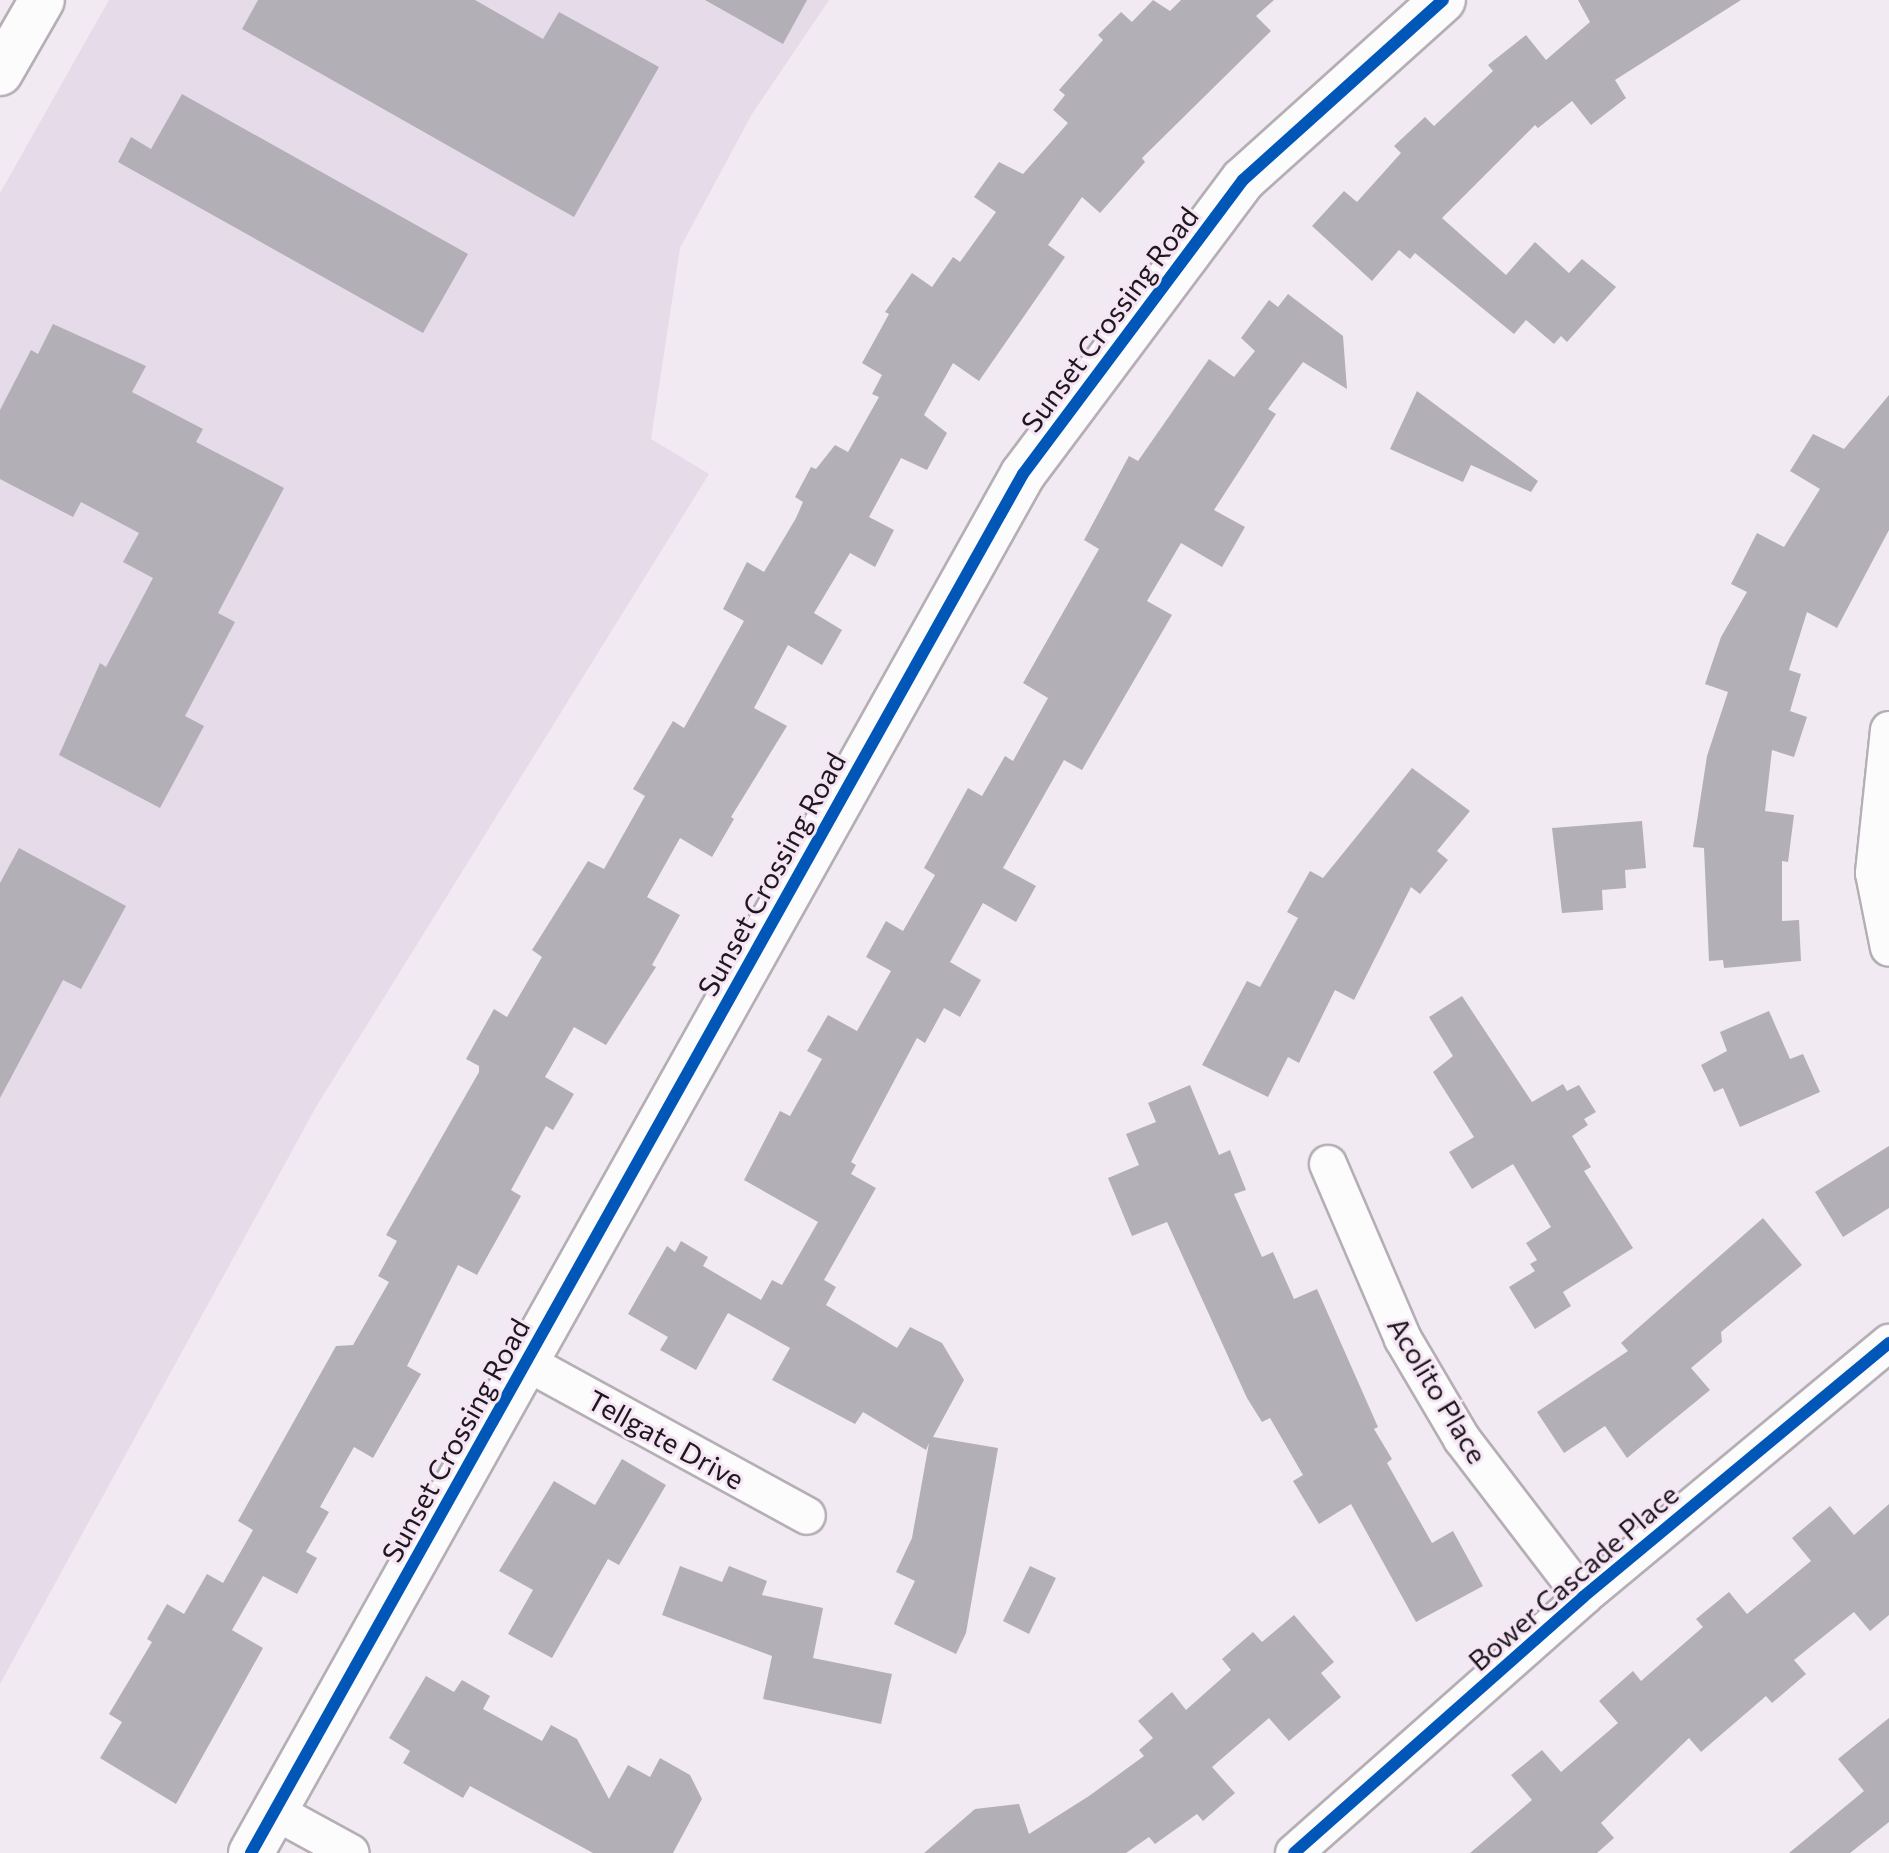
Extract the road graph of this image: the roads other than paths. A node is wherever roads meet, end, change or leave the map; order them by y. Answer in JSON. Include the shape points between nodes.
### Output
{"nodes":[{"id":1,"x":42,"y":0,"type":"edge"},
{"id":2,"x":1443,"y":0,"type":"edge"},
{"id":3,"x":0,"y":73,"type":"edge"},
{"id":4,"x":1889,"y":730,"type":"edge"},
{"id":5,"x":1889,"y":948,"type":"edge"},
{"id":6,"x":1328,"y":1164,"type":"dead end"},
{"id":7,"x":1889,"y":1343,"type":"edge"},
{"id":8,"x":526,"y":1362,"type":"junction"},
{"id":9,"x":807,"y":1516,"type":"dead end"},
{"id":10,"x":1583,"y":1597,"type":"junction"},
{"id":11,"x":276,"y":1812,"type":"junction"},
{"id":12,"x":251,"y":1853,"type":"edge"},
{"id":13,"x":351,"y":1853,"type":"edge"},
{"id":14,"x":1294,"y":1853,"type":"edge"}],
"edges":[{"from":1,"to":3,"type":"street"},
{"from":2,"to":8,"type":"street","name":"Sunset Crossing Road","via":[[1243,180],[1023,474]]},
{"from":4,"to":5,"type":"street","via":[[1874,873]]},
{"from":6,"to":10,"type":"street","name":"Acolito Place","via":[[1403,1339],[1425,1377],[1462,1439]]},
{"from":7,"to":10,"type":"street","name":"Bower Cascade Place"},
{"from":8,"to":9,"type":"street","name":"Tellgate Drive"},
{"from":8,"to":11,"type":"street","name":"Sunset Crossing Road"},
{"from":10,"to":14,"type":"street","name":"Bower Cascade Place"},
{"from":11,"to":12,"type":"street","name":"Sunset Crossing Road"},
{"from":11,"to":13,"type":"street"}]}
